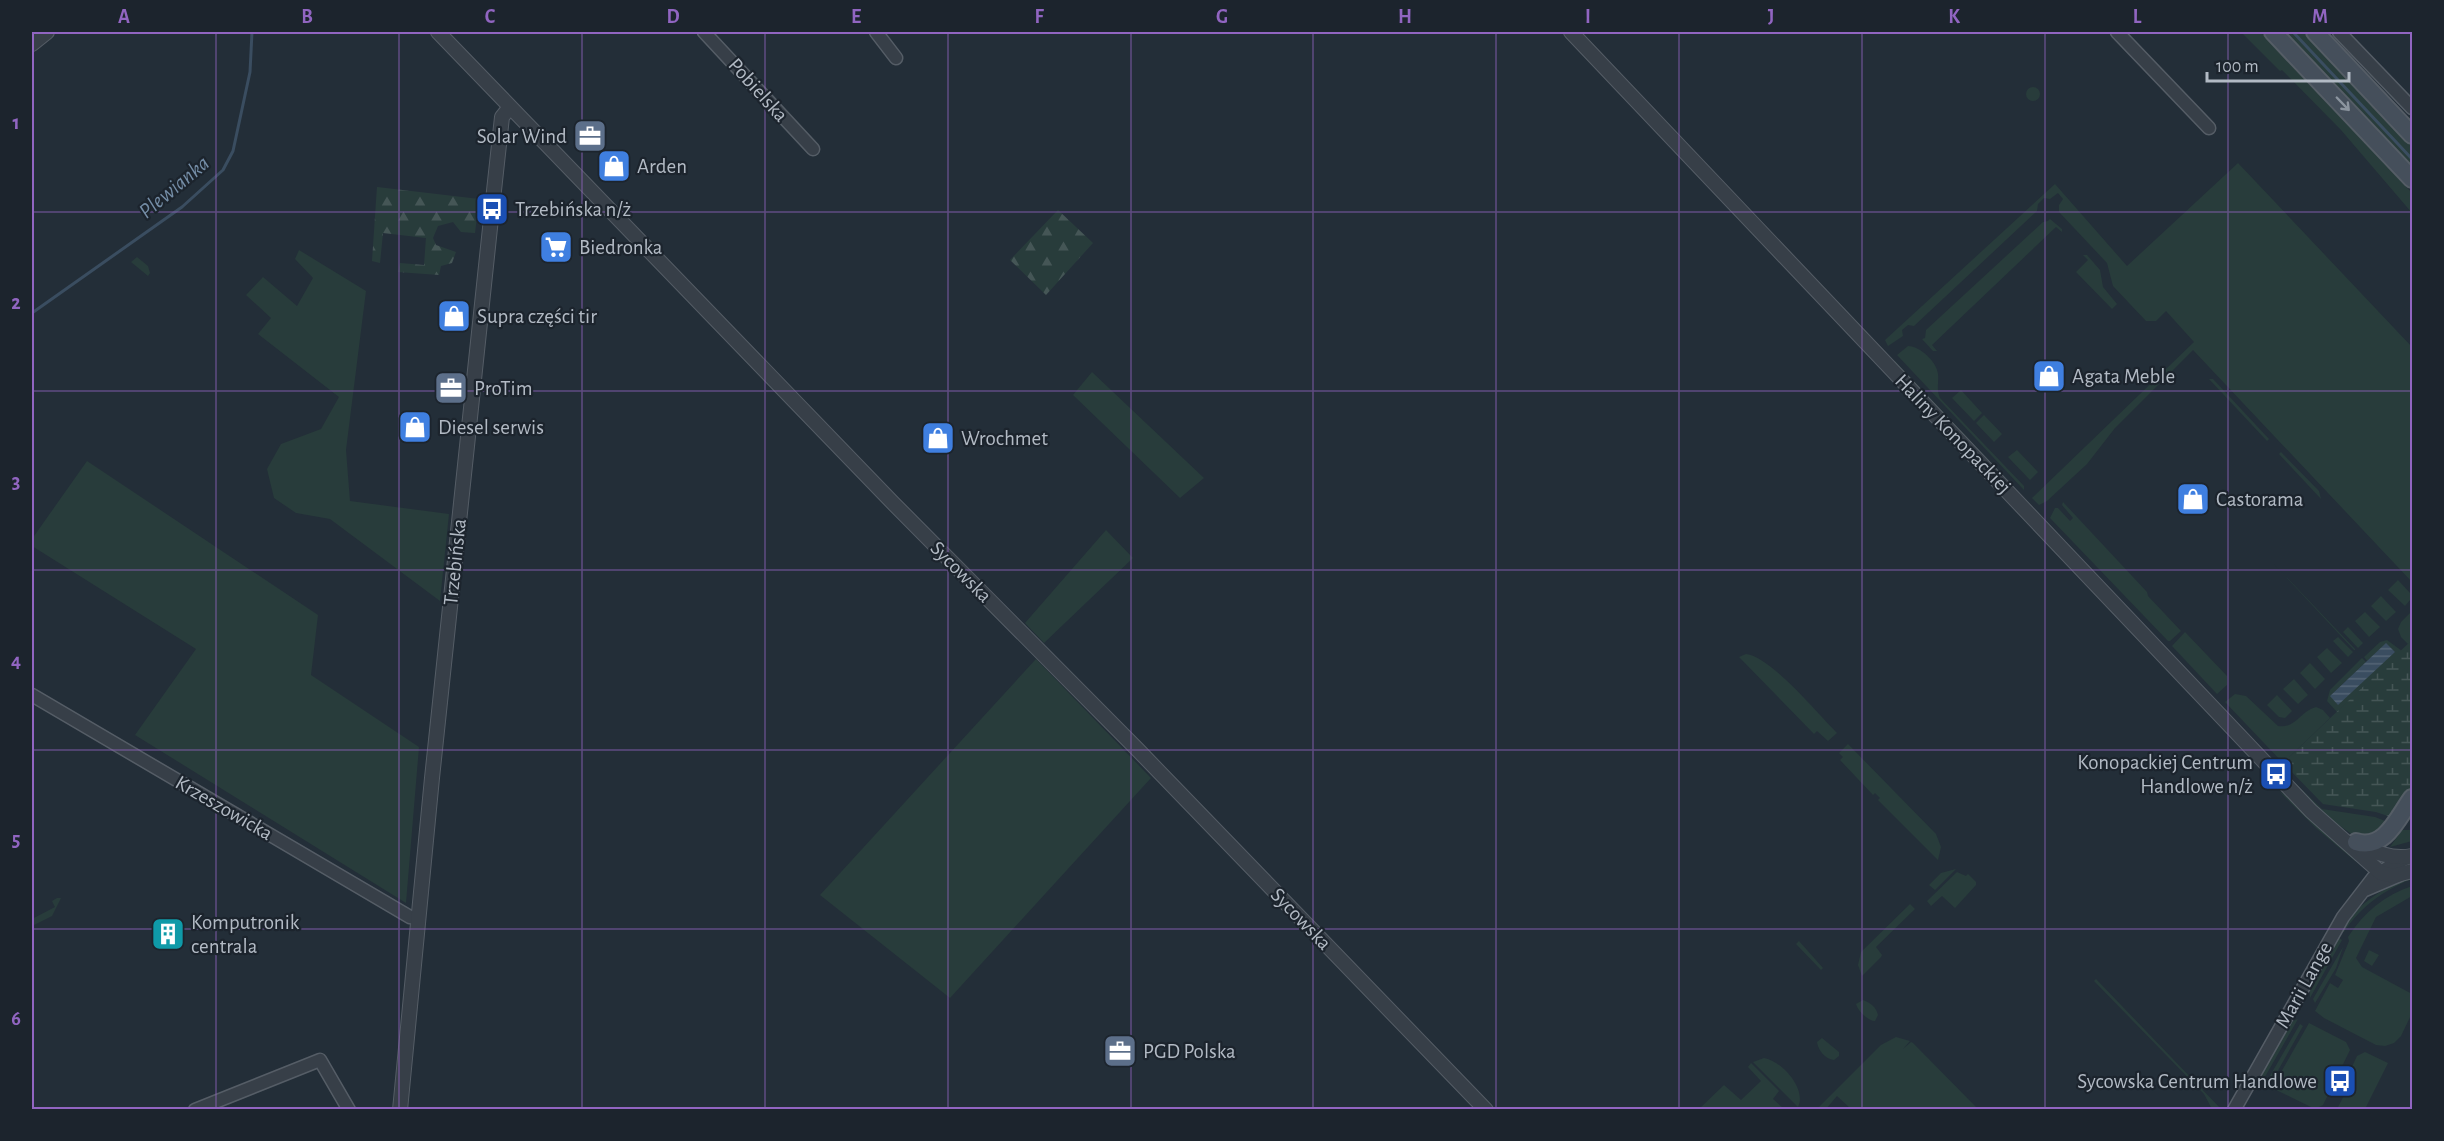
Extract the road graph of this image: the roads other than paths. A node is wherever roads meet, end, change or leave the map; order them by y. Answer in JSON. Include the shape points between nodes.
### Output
{"nodes":[{"id":1,"x":46,"y":32,"type":"edge"},
{"id":2,"x":438,"y":32,"type":"edge"},
{"id":3,"x":704,"y":32,"type":"edge"},
{"id":4,"x":876,"y":32,"type":"edge"},
{"id":5,"x":1571,"y":32,"type":"edge"},
{"id":6,"x":2117,"y":32,"type":"edge"},
{"id":7,"x":2273,"y":32,"type":"edge"},
{"id":8,"x":2315,"y":32,"type":"edge"},
{"id":9,"x":2339,"y":32,"type":"edge"},
{"id":10,"x":32,"y":44,"type":"edge"},
{"id":11,"x":896,"y":58,"type":"dead end"},
{"id":12,"x":510,"y":107,"type":"junction"},
{"id":13,"x":2412,"y":108,"type":"edge"},
{"id":14,"x":2209,"y":128,"type":"dead end"},
{"id":15,"x":2412,"y":135,"type":"edge"},
{"id":16,"x":813,"y":149,"type":"dead end"},
{"id":17,"x":2412,"y":179,"type":"edge"},
{"id":18,"x":32,"y":695,"type":"edge"},
{"id":19,"x":2412,"y":798,"type":"edge"},
{"id":20,"x":2358,"y":849,"type":"junction"},
{"id":21,"x":2409,"y":865,"type":"edge"},
{"id":22,"x":2380,"y":873,"type":"junction"},
{"id":23,"x":2365,"y":890,"type":"junction"},
{"id":24,"x":418,"y":918,"type":"junction"},
{"id":25,"x":195,"y":1110,"type":"edge"},
{"id":26,"x":349,"y":1110,"type":"edge"},
{"id":27,"x":400,"y":1110,"type":"edge"},
{"id":28,"x":1486,"y":1110,"type":"edge"},
{"id":29,"x":2234,"y":1110,"type":"edge"}],
"edges":[{"from":1,"to":10,"type":"street"},
{"from":2,"to":12,"type":"street","name":"Sycowska"},
{"from":3,"to":16,"type":"street","name":"Pobielska"},
{"from":4,"to":11,"type":"street"},
{"from":5,"to":20,"type":"street","name":"Haliny Konopackiej","via":[[2288,786]]},
{"from":6,"to":14,"type":"street"},
{"from":7,"to":17,"type":"main road","one_way":true},
{"from":8,"to":15,"type":"main road"},
{"from":9,"to":13,"type":"street"},
{"from":12,"to":24,"type":"street","name":"Trzebińska","via":[[502,117],[500,132]]},
{"from":12,"to":28,"type":"street","name":"Sycowska"},
{"from":18,"to":24,"type":"street","name":"Krzeszowicka","via":[[410,917]]},
{"from":19,"to":20,"type":"main road","via":[[2382,839]]},
{"from":20,"to":21,"type":"street","name":"Haliny Konopackiej"},
{"from":20,"to":22,"type":"street","name":"Haliny Konopackiej"},
{"from":20,"to":23,"type":"street","via":[[2365,867]]},
{"from":21,"to":22,"type":"street","name":"Marii Lange"},
{"from":21,"to":22,"type":"street","via":[[2388,875]]},
{"from":21,"to":23,"type":"street","name":"Marii Lange"},
{"from":22,"to":23,"type":"street","name":"Marii Lange"},
{"from":23,"to":29,"type":"street","name":"Marii Lange","via":[[2333,932]]},
{"from":24,"to":27,"type":"street","name":"Trzebińska"},
{"from":25,"to":26,"type":"street","via":[[320,1060]]}]}
